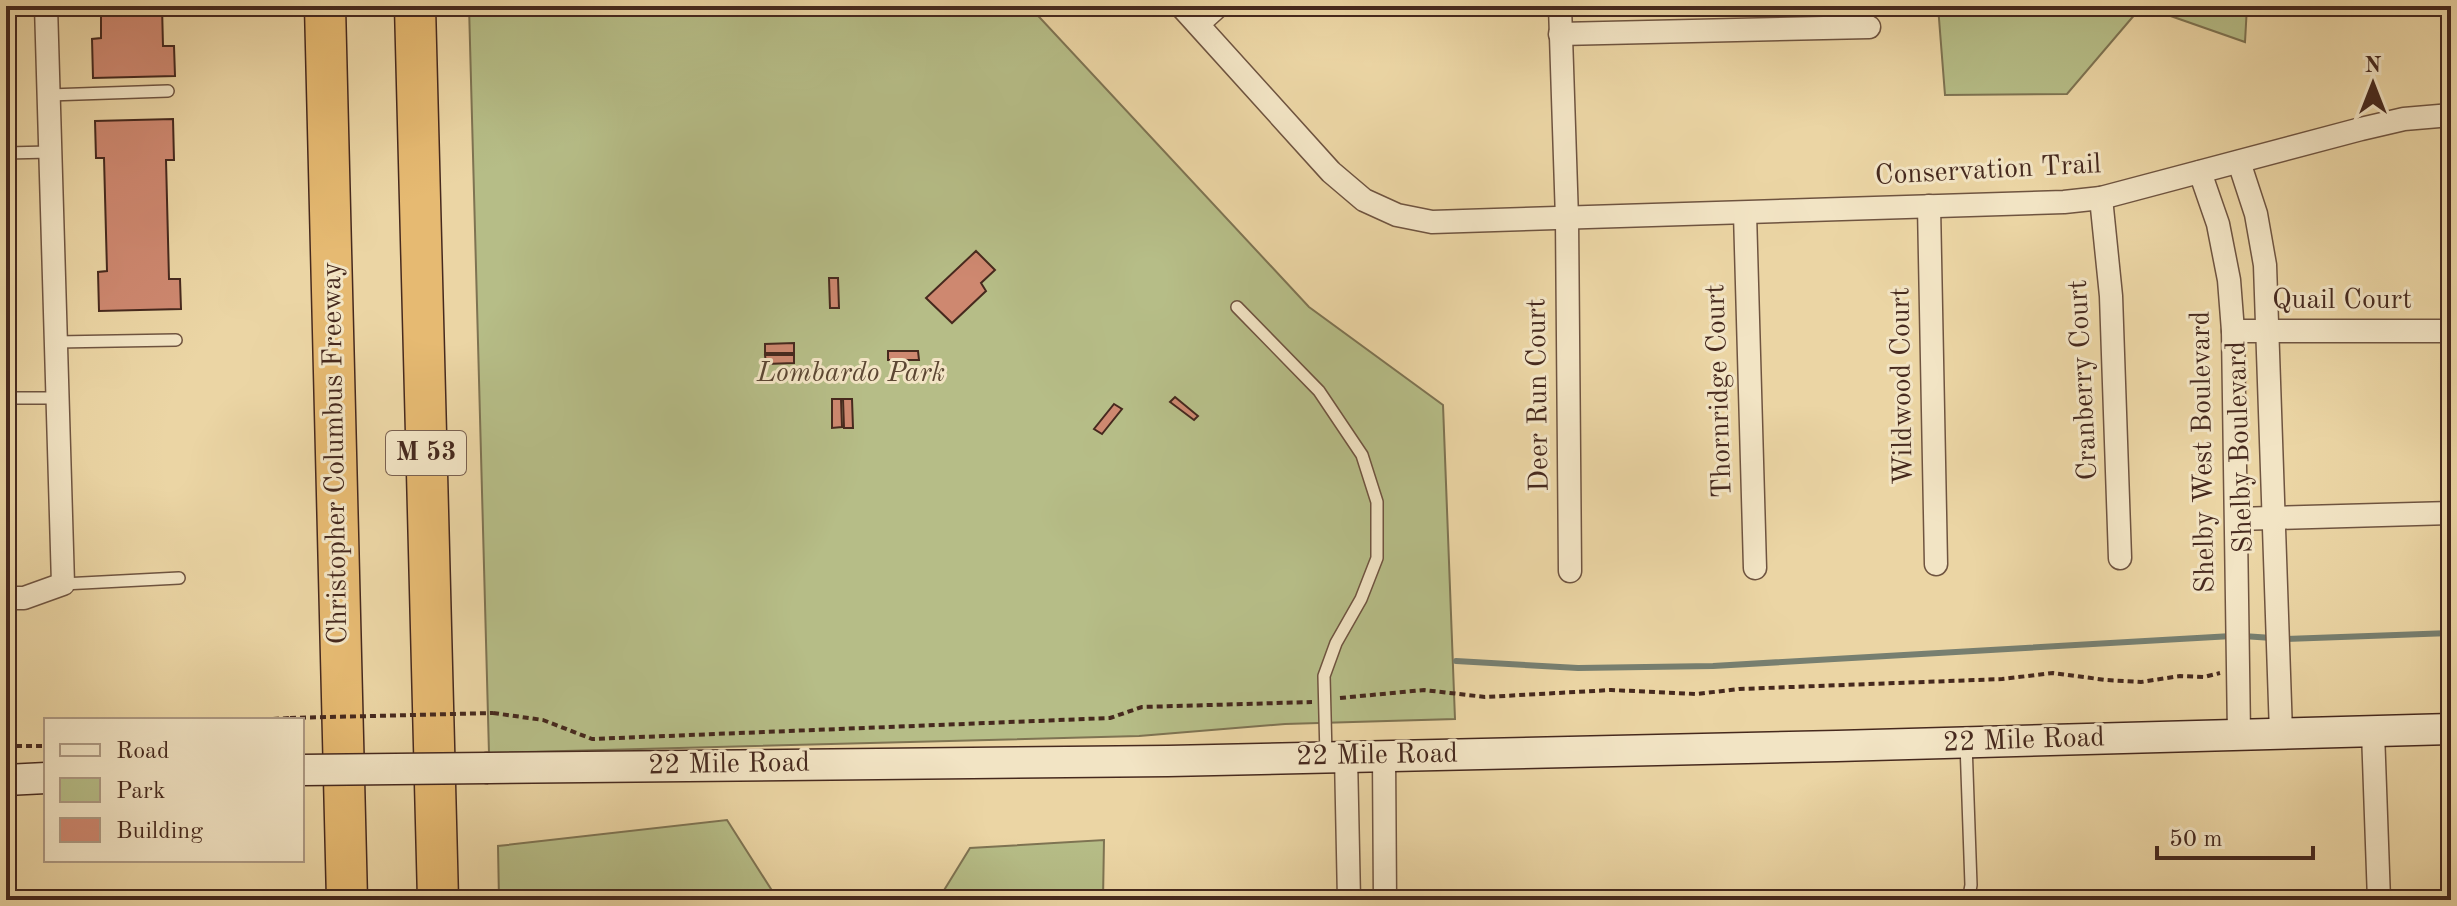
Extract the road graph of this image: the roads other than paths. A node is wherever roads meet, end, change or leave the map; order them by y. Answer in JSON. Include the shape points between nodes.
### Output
{"nodes":[{"id":1,"x":46,"y":6,"type":"edge"},
{"id":2,"x":325,"y":6,"type":"edge"},
{"id":3,"x":415,"y":6,"type":"edge"},
{"id":4,"x":1181,"y":6,"type":"edge"},
{"id":5,"x":1218,"y":6,"type":"edge"},
{"id":6,"x":1560,"y":6,"type":"edge"},
{"id":7,"x":1198,"y":24,"type":"junction"},
{"id":8,"x":1869,"y":27,"type":"dead end"},
{"id":9,"x":1560,"y":34,"type":"junction"},
{"id":10,"x":168,"y":91,"type":"dead end"},
{"id":11,"x":49,"y":95,"type":"junction"},
{"id":12,"x":2451,"y":115,"type":"edge"},
{"id":13,"x":50,"y":152,"type":"junction"},
{"id":14,"x":6,"y":153,"type":"edge"},
{"id":15,"x":2239,"y":162,"type":"junction"},
{"id":16,"x":2200,"y":172,"type":"junction"},
{"id":17,"x":2101,"y":198,"type":"junction"},
{"id":18,"x":1929,"y":206,"type":"junction"},
{"id":19,"x":1745,"y":213,"type":"junction"},
{"id":20,"x":1567,"y":219,"type":"junction"},
{"id":21,"x":1237,"y":307,"type":"dead end"},
{"id":22,"x":2233,"y":331,"type":"junction"},
{"id":23,"x":2268,"y":331,"type":"junction"},
{"id":24,"x":2451,"y":331,"type":"edge"},
{"id":25,"x":176,"y":340,"type":"dead end"},
{"id":26,"x":56,"y":342,"type":"junction"},
{"id":27,"x":6,"y":398,"type":"edge"},
{"id":28,"x":57,"y":398,"type":"junction"},
{"id":29,"x":2451,"y":513,"type":"edge"},
{"id":30,"x":2273,"y":517,"type":"junction"},
{"id":31,"x":2237,"y":519,"type":"junction"},
{"id":32,"x":2120,"y":558,"type":"dead end"},
{"id":33,"x":1936,"y":564,"type":"dead end"},
{"id":34,"x":1755,"y":568,"type":"dead end"},
{"id":35,"x":1570,"y":571,"type":"dead end"},
{"id":36,"x":179,"y":578,"type":"dead end"},
{"id":37,"x":63,"y":584,"type":"junction"},
{"id":38,"x":6,"y":598,"type":"edge"},
{"id":39,"x":2451,"y":729,"type":"edge"},
{"id":40,"x":2373,"y":732,"type":"junction"},
{"id":41,"x":2281,"y":733,"type":"junction"},
{"id":42,"x":2239,"y":734,"type":"junction"},
{"id":43,"x":1966,"y":742,"type":"junction"},
{"id":44,"x":1384,"y":756,"type":"junction"},
{"id":45,"x":1336,"y":757,"type":"junction"},
{"id":46,"x":304,"y":770,"type":"edge"},
{"id":47,"x":44,"y":778,"type":"edge"},
{"id":48,"x":6,"y":780,"type":"edge"},
{"id":49,"x":347,"y":900,"type":"edge"},
{"id":50,"x":438,"y":900,"type":"edge"},
{"id":51,"x":1349,"y":900,"type":"edge"},
{"id":52,"x":1385,"y":900,"type":"edge"},
{"id":53,"x":1964,"y":900,"type":"edge"},
{"id":54,"x":2379,"y":900,"type":"edge"}],
"edges":[{"from":1,"to":11,"type":"street"},
{"from":2,"to":49,"type":"highway","name":"Christopher Columbus Freeway"},
{"from":3,"to":50,"type":"highway","number":"M 53"},
{"from":4,"to":7,"type":"street","name":"Conservation Trail"},
{"from":5,"to":7,"type":"street"},
{"from":6,"to":9,"type":"street","name":"Deer Run Court"},
{"from":7,"to":20,"type":"street","name":"Conservation Trail","via":[[1331,172],[1364,200],[1397,215],[1432,222]]},
{"from":8,"to":9,"type":"street"},
{"from":9,"to":20,"type":"street","name":"Deer Run Court"},
{"from":10,"to":11,"type":"lane"},
{"from":11,"to":13,"type":"street"},
{"from":12,"to":15,"type":"street","name":"Conservation Trail","via":[[2404,119]]},
{"from":13,"to":14,"type":"lane"},
{"from":13,"to":26,"type":"street"},
{"from":15,"to":16,"type":"street","name":"Conservation Trail"},
{"from":15,"to":23,"type":"street","name":"Shelby Boulevard","via":[[2265,265]]},
{"from":16,"to":17,"type":"street","name":"Conservation Trail"},
{"from":16,"to":22,"type":"street","name":"Shelby West Boulevard","via":[[2218,224]]},
{"from":17,"to":18,"type":"street","name":"Conservation Trail"},
{"from":17,"to":32,"type":"street","name":"Cranberry Court","via":[[2111,296]]},
{"from":18,"to":19,"type":"street","name":"Conservation Trail"},
{"from":18,"to":33,"type":"street","name":"Wildwood Court"},
{"from":19,"to":20,"type":"street","name":"Conservation Trail"},
{"from":19,"to":34,"type":"street","name":"Thornridge Court"},
{"from":20,"to":35,"type":"street","name":"Deer Run Court"},
{"from":21,"to":45,"type":"lane","via":[[1319,391],[1362,455],[1377,502],[1377,558],[1324,676]]},
{"from":22,"to":23,"type":"street","name":"Quail Court"},
{"from":22,"to":31,"type":"street","name":"Shelby West Boulevard"},
{"from":23,"to":24,"type":"street","name":"Quail Court"},
{"from":23,"to":30,"type":"street","name":"Shelby Boulevard"},
{"from":25,"to":26,"type":"lane"},
{"from":26,"to":28,"type":"street"},
{"from":27,"to":28,"type":"lane"},
{"from":28,"to":37,"type":"street"},
{"from":29,"to":30,"type":"street"},
{"from":30,"to":31,"type":"street"},
{"from":30,"to":41,"type":"street","name":"Shelby Boulevard"},
{"from":31,"to":42,"type":"street","name":"Shelby West Boulevard"},
{"from":36,"to":37,"type":"lane"},
{"from":37,"to":38,"type":"street","via":[[24,598]]},
{"from":39,"to":40,"type":"street","name":"22 Mile Road"},
{"from":40,"to":41,"type":"street","name":"22 Mile Road"},
{"from":40,"to":54,"type":"street"},
{"from":41,"to":42,"type":"street","name":"22 Mile Road"},
{"from":42,"to":43,"type":"street","name":"22 Mile Road"},
{"from":43,"to":44,"type":"street","name":"22 Mile Road"},
{"from":43,"to":53,"type":"lane","via":[[1971,885]]},
{"from":44,"to":45,"type":"street","name":"22 Mile Road"},
{"from":44,"to":52,"type":"street"},
{"from":45,"to":46,"type":"street","name":"22 Mile Road","bridge":true},
{"from":45,"to":51,"type":"street"},
{"from":47,"to":48,"type":"street"}]}
